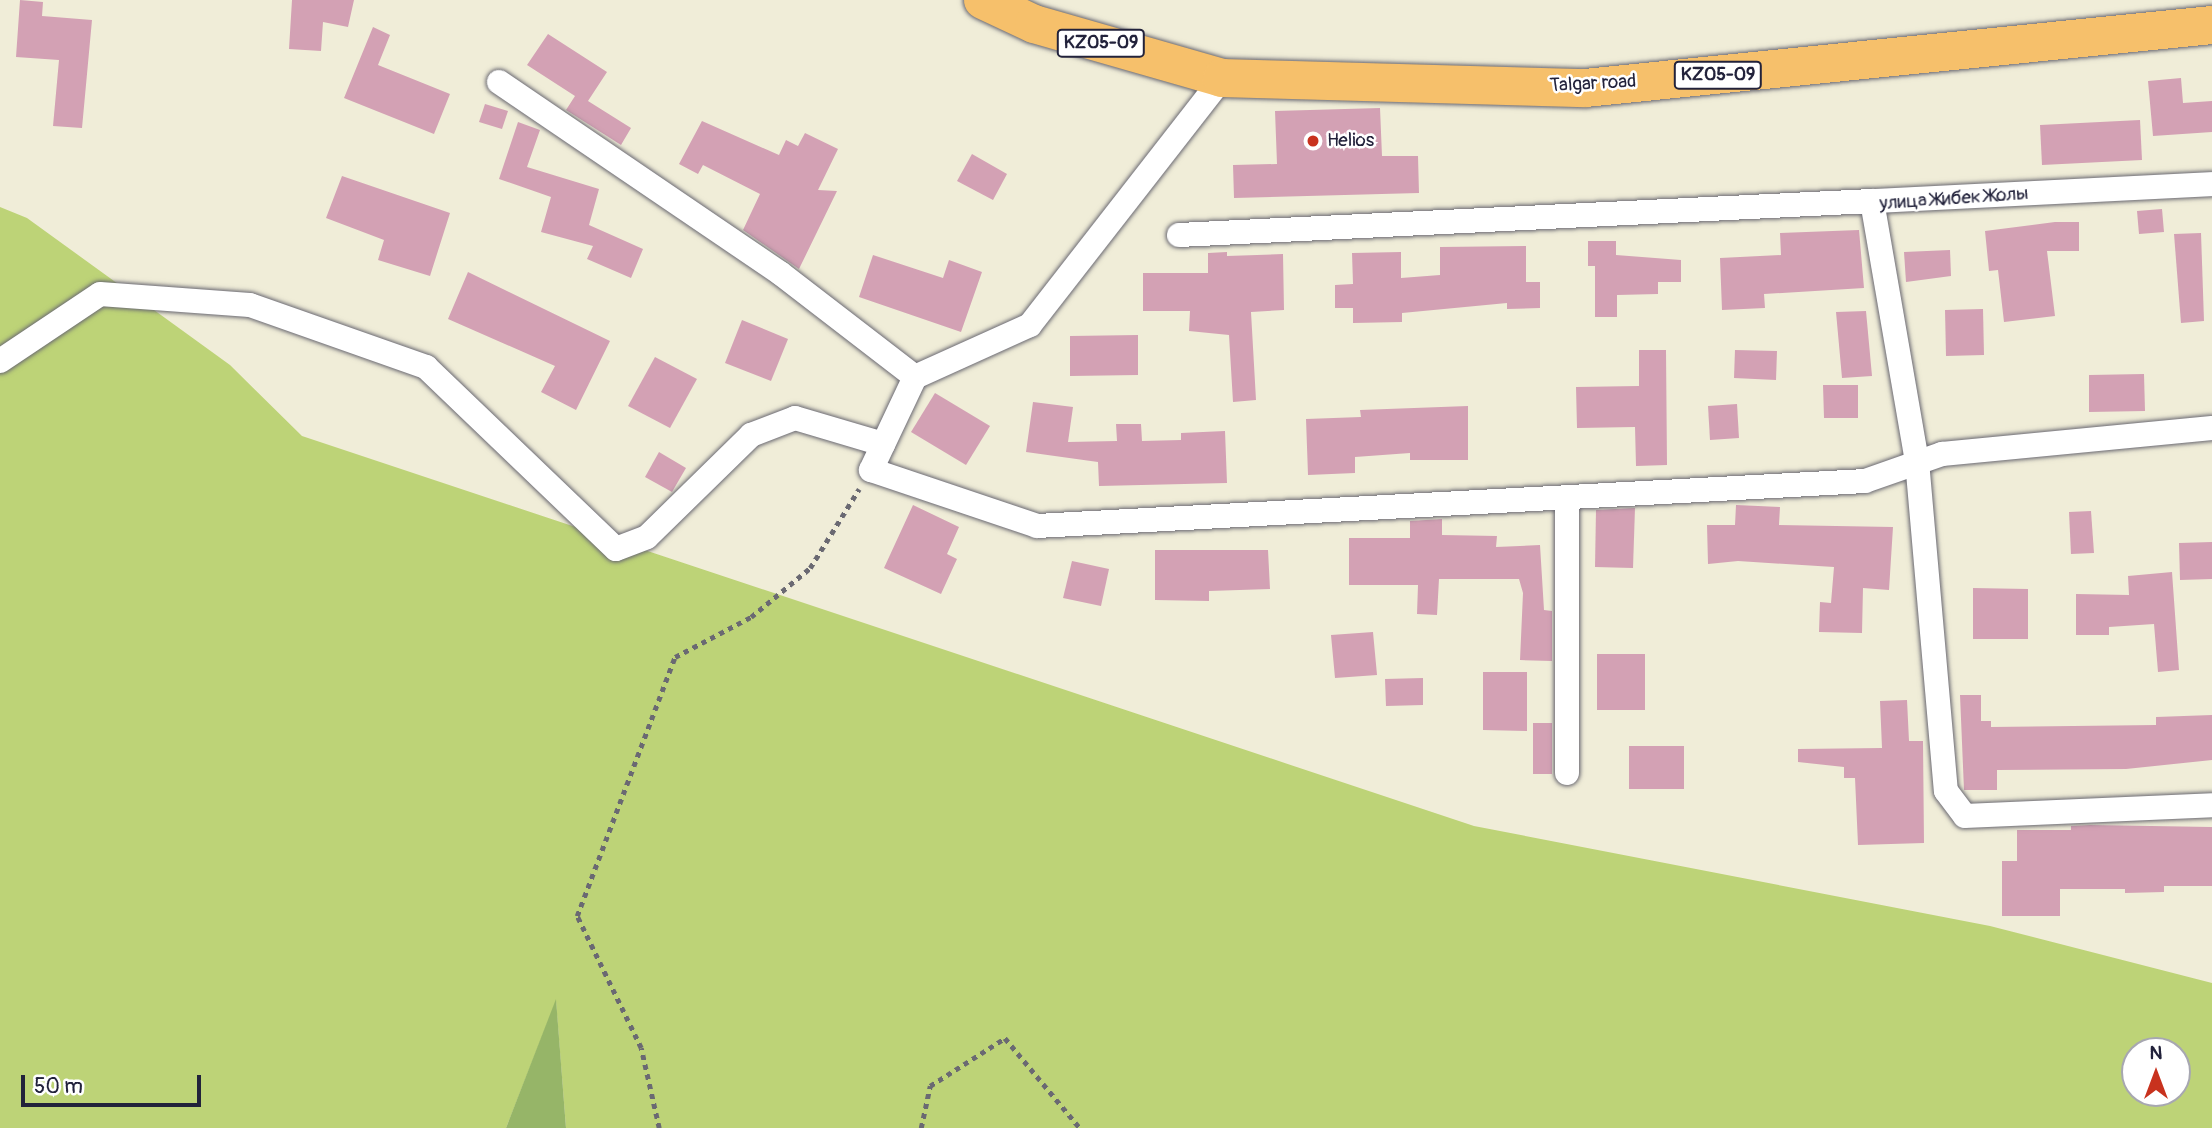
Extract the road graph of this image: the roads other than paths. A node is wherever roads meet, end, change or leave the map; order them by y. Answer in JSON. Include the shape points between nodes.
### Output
{"nodes":[{"id":1,"x":983,"y":0,"type":"edge"},
{"id":2,"x":2212,"y":25,"type":"edge"},
{"id":3,"x":1223,"y":78,"type":"junction"},
{"id":4,"x":499,"y":82,"type":"dead end"},
{"id":5,"x":2212,"y":184,"type":"edge"},
{"id":6,"x":1871,"y":201,"type":"junction"},
{"id":7,"x":1179,"y":236,"type":"dead end"},
{"id":8,"x":0,"y":362,"type":"edge"},
{"id":9,"x":915,"y":377,"type":"junction"},
{"id":10,"x":2212,"y":428,"type":"edge"},
{"id":11,"x":883,"y":444,"type":"junction"},
{"id":12,"x":1917,"y":461,"type":"junction"},
{"id":13,"x":1567,"y":497,"type":"junction"},
{"id":14,"x":1567,"y":773,"type":"dead end"},
{"id":15,"x":2212,"y":804,"type":"edge"}],
"edges":[{"from":1,"to":3,"type":"main road","name":"Talgar road","number":"KZ05-09","via":[[1034,24]]},
{"from":2,"to":3,"type":"main road","name":"Talgar road","number":"KZ05-09","via":[[1585,88]]},
{"from":3,"to":9,"type":"street","via":[[1030,325]]},
{"from":4,"to":9,"type":"street","via":[[780,273]]},
{"from":5,"to":6,"type":"street","name":"улица Жибек Жолы"},
{"from":6,"to":7,"type":"street"},
{"from":6,"to":12,"type":"street","name":"улица Жибек Жолы"},
{"from":8,"to":11,"type":"street","via":[[100,295],[250,305],[426,368],[616,549],[647,537],[751,435],[773,426],[795,418]]},
{"from":9,"to":11,"type":"street"},
{"from":10,"to":12,"type":"street","via":[[1942,454]]},
{"from":11,"to":13,"type":"street","via":[[871,470],[1037,526]]},
{"from":12,"to":13,"type":"street","via":[[1864,481]]},
{"from":12,"to":15,"type":"street","name":"улица Жибек Жолы","via":[[1940,764],[1946,791],[1965,816]]},
{"from":13,"to":14,"type":"street"}]}
